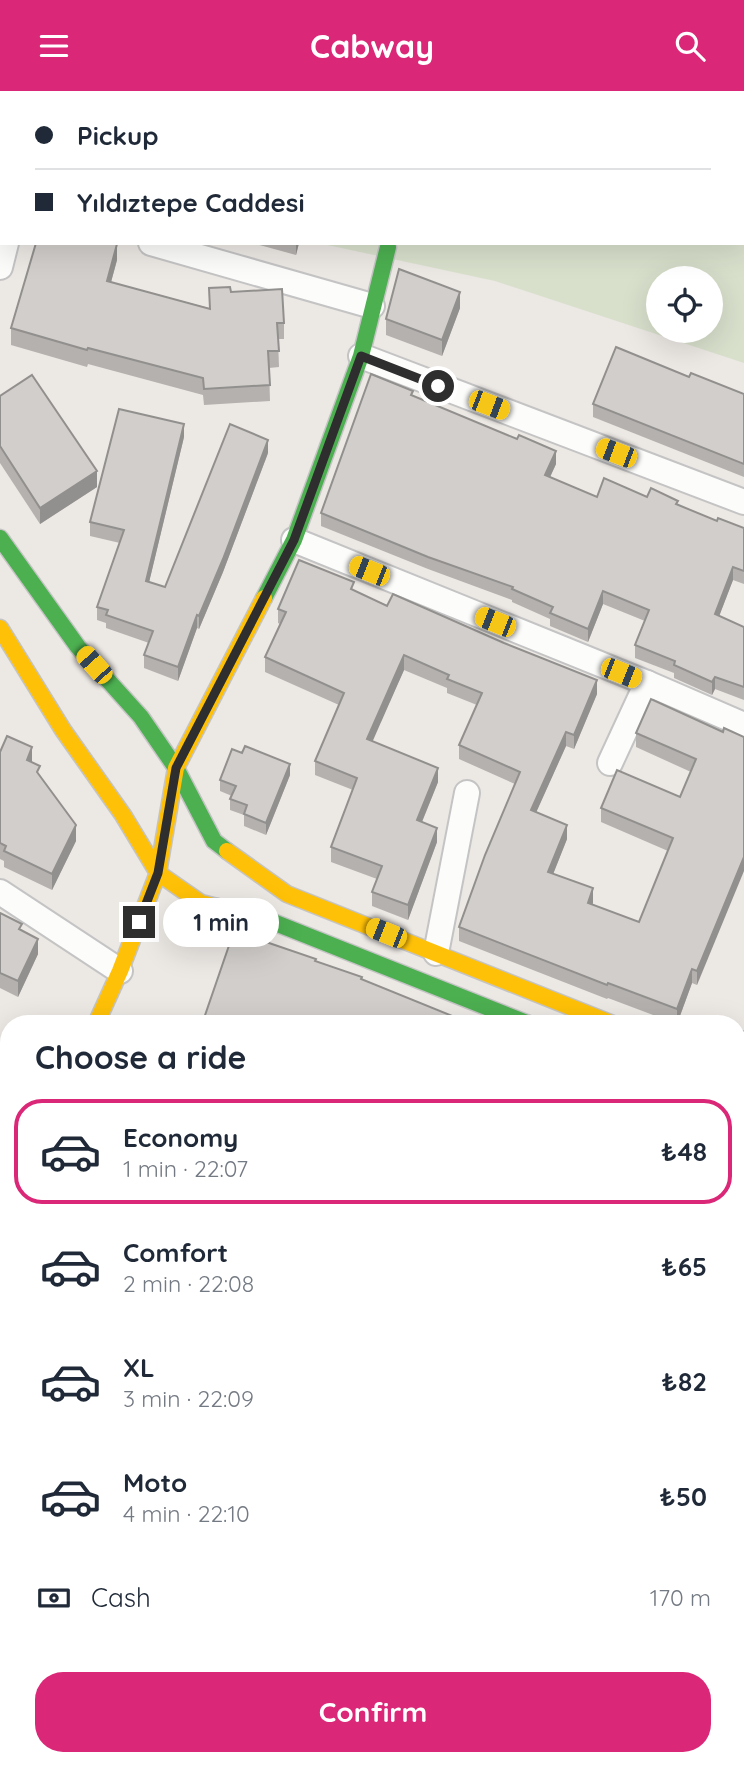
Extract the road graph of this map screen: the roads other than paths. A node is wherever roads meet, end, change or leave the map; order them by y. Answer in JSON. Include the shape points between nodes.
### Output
{"nodes":[{"id":1,"x":6,"y":245,"type":"edge"},
{"id":2,"x":159,"y":245,"type":"edge"},
{"id":3,"x":388,"y":247,"type":"dead end"},
{"id":4,"x":0,"y":267,"type":"edge"},
{"id":5,"x":372,"y":306,"type":"junction"},
{"id":6,"x":361,"y":356,"type":"junction"},
{"id":7,"x":744,"y":502,"type":"edge"},
{"id":8,"x":0,"y":538,"type":"edge"},
{"id":9,"x":294,"y":540,"type":"junction"},
{"id":10,"x":0,"y":628,"type":"edge"},
{"id":11,"x":647,"y":683,"type":"junction"},
{"id":12,"x":744,"y":725,"type":"edge"},
{"id":13,"x":610,"y":763,"type":"dead end"},
{"id":14,"x":176,"y":768,"type":"junction"},
{"id":15,"x":467,"y":793,"type":"dead end"},
{"id":16,"x":158,"y":873,"type":"junction"},
{"id":17,"x":0,"y":892,"type":"edge"},
{"id":18,"x":436,"y":953,"type":"junction"},
{"id":19,"x":120,"y":971,"type":"junction"},
{"id":20,"x":100,"y":1015,"type":"edge"},
{"id":21,"x":506,"y":1015,"type":"edge"},
{"id":22,"x":591,"y":1015,"type":"edge"}],
"edges":[{"from":1,"to":4,"type":"street"},
{"from":2,"to":5,"type":"street"},
{"from":3,"to":5,"type":"main road"},
{"from":5,"to":6,"type":"main road"},
{"from":6,"to":7,"type":"street"},
{"from":6,"to":9,"type":"main road"},
{"from":8,"to":14,"type":"main road","via":[[78,647],[141,717]]},
{"from":9,"to":11,"type":"street"},
{"from":9,"to":14,"type":"main road"},
{"from":10,"to":16,"type":"main road"},
{"from":11,"to":12,"type":"street"},
{"from":11,"to":13,"type":"street"},
{"from":14,"to":16,"type":"main road"},
{"from":14,"to":18,"type":"main road","via":[[215,841],[287,894]]},
{"from":15,"to":18,"type":"street"},
{"from":16,"to":19,"type":"main road"},
{"from":16,"to":21,"type":"main road","via":[[201,903],[273,922]]},
{"from":17,"to":19,"type":"street"},
{"from":18,"to":22,"type":"main road"},
{"from":19,"to":20,"type":"main road"}]}
